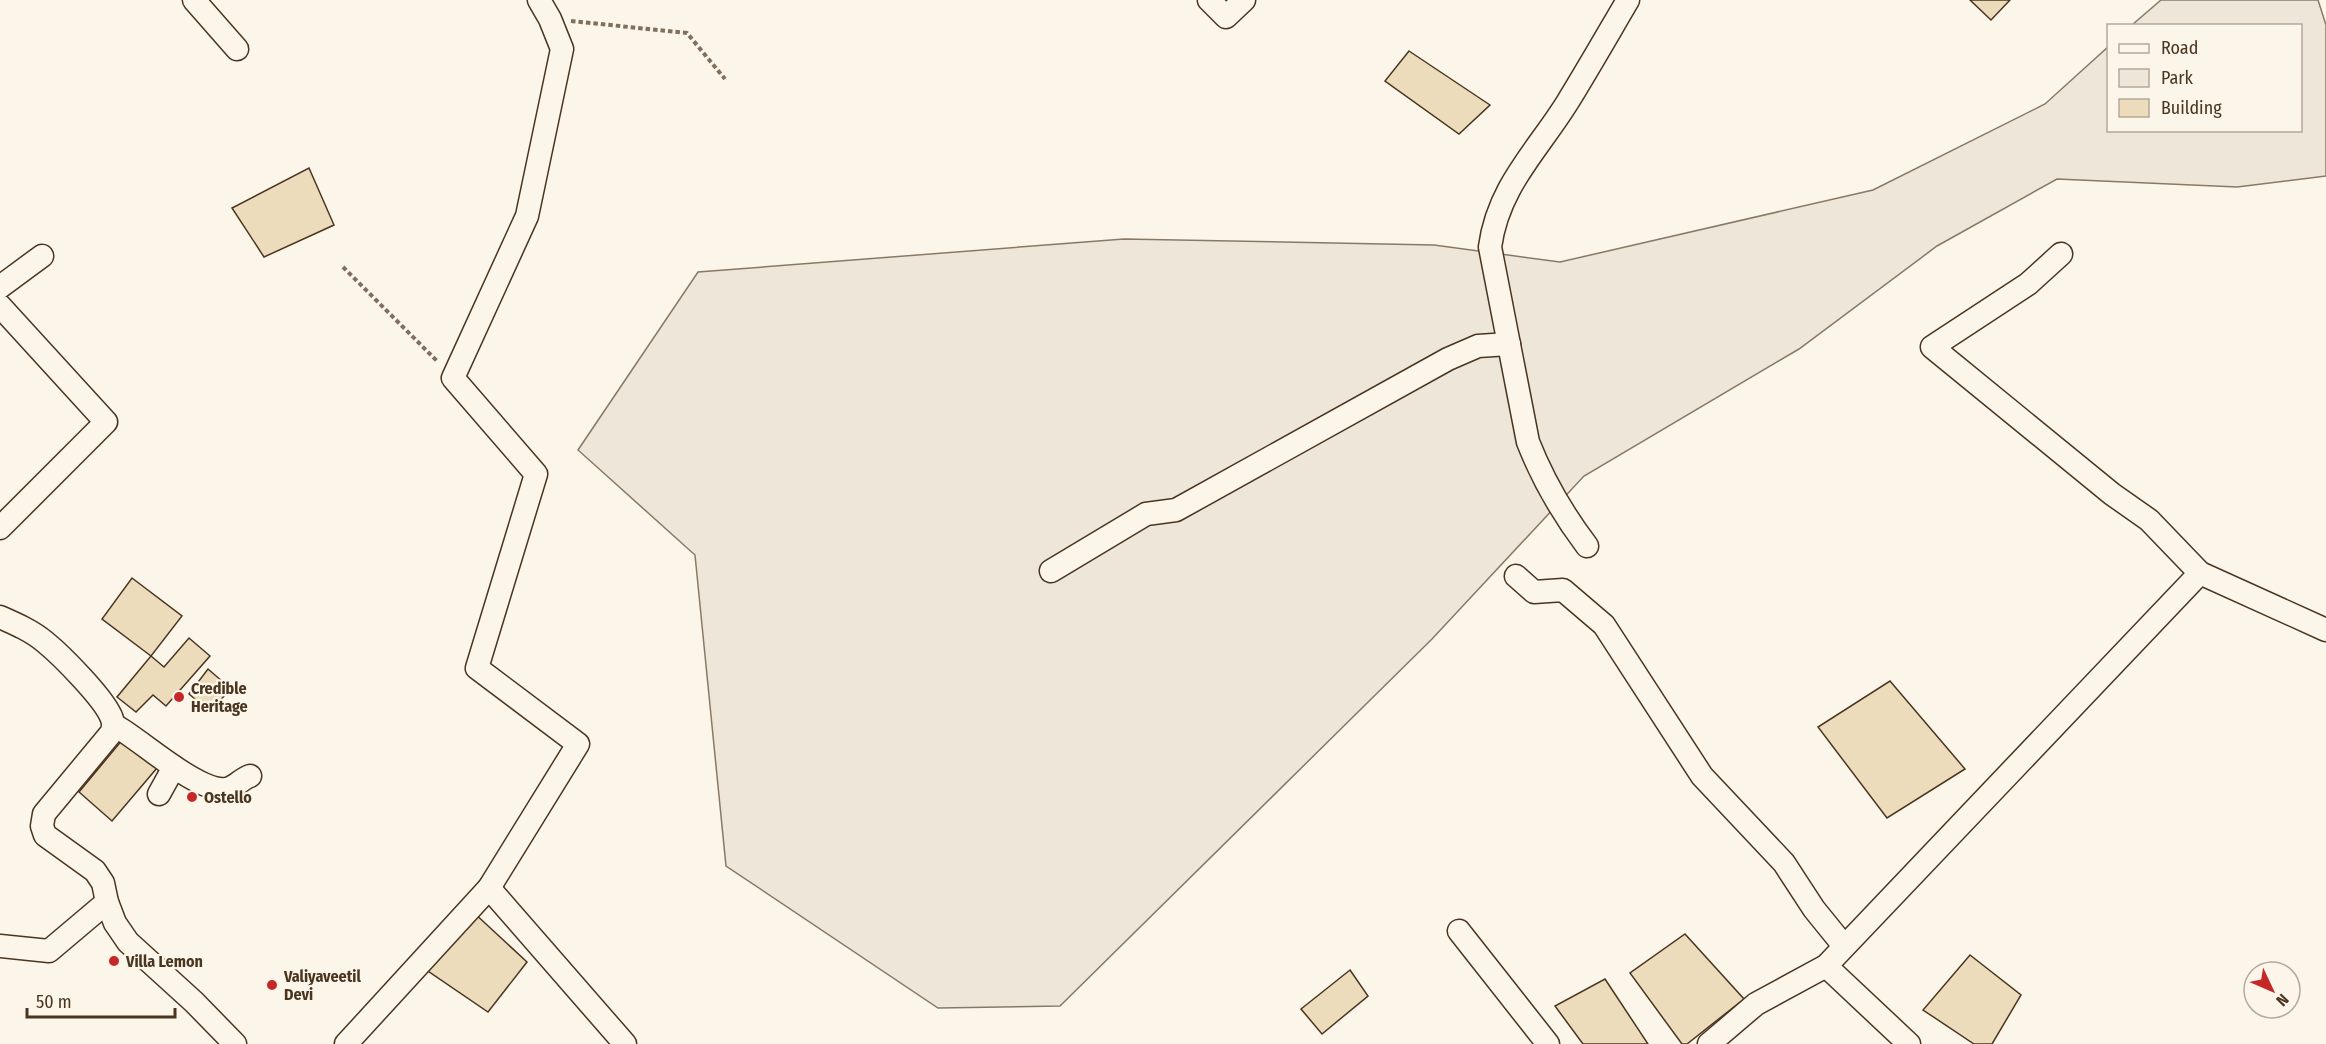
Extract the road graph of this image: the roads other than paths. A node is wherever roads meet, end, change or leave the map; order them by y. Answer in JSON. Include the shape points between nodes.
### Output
{"nodes":[{"id":1,"x":194,"y":0,"type":"edge"},
{"id":2,"x":1209,"y":0,"type":"edge"},
{"id":3,"x":1244,"y":0,"type":"edge"},
{"id":4,"x":1628,"y":0,"type":"edge"},
{"id":5,"x":544,"y":10,"type":"edge"},
{"id":6,"x":237,"y":49,"type":"dead end"},
{"id":7,"x":2061,"y":254,"type":"dead end"},
{"id":8,"x":42,"y":256,"type":"dead end"},
{"id":9,"x":0,"y":287,"type":"edge"},
{"id":10,"x":0,"y":306,"type":"edge"},
{"id":11,"x":1509,"y":344,"type":"junction"},
{"id":12,"x":0,"y":528,"type":"edge"},
{"id":13,"x":1587,"y":546,"type":"dead end"},
{"id":14,"x":1051,"y":571,"type":"dead end"},
{"id":15,"x":2200,"y":573,"type":"junction"},
{"id":16,"x":1516,"y":576,"type":"dead end"},
{"id":17,"x":0,"y":617,"type":"edge"},
{"id":18,"x":2326,"y":630,"type":"edge"},
{"id":19,"x":114,"y":724,"type":"junction"},
{"id":20,"x":174,"y":767,"type":"junction"},
{"id":21,"x":250,"y":776,"type":"dead end"},
{"id":22,"x":159,"y":795,"type":"dead end"},
{"id":23,"x":489,"y":888,"type":"junction"},
{"id":24,"x":107,"y":902,"type":"junction"},
{"id":25,"x":1459,"y":931,"type":"dead end"},
{"id":26,"x":0,"y":946,"type":"edge"},
{"id":27,"x":1844,"y":946,"type":"junction"},
{"id":28,"x":1826,"y":966,"type":"junction"},
{"id":29,"x":235,"y":1044,"type":"edge"},
{"id":30,"x":346,"y":1044,"type":"edge"},
{"id":31,"x":625,"y":1044,"type":"edge"},
{"id":32,"x":1548,"y":1044,"type":"edge"},
{"id":33,"x":1709,"y":1044,"type":"edge"},
{"id":34,"x":1909,"y":1044,"type":"edge"}],
"edges":[{"from":1,"to":6,"type":"street"},
{"from":2,"to":3,"type":"street","via":[[1226,17]]},
{"from":4,"to":11,"type":"street","via":[[1567,104],[1509,186],[1492,230],[1490,247]]},
{"from":5,"to":23,"type":"street","via":[[562,49],[527,216],[453,378],[536,474],[477,668],[578,744]]},
{"from":7,"to":15,"type":"street","via":[[2028,284],[1932,347],[2149,520]]},
{"from":8,"to":9,"type":"street"},
{"from":10,"to":12,"type":"street","via":[[106,422]]},
{"from":11,"to":13,"type":"street","via":[[1528,442],[1563,514]]},
{"from":11,"to":14,"type":"street","via":[[1478,346],[1448,359],[1176,510],[1146,514]]},
{"from":15,"to":18,"type":"street"},
{"from":15,"to":27,"type":"street"},
{"from":16,"to":27,"type":"street","via":[[1534,592],[1563,590],[1604,625],[1702,776],[1785,863],[1814,909]]},
{"from":17,"to":19,"type":"street","via":[[46,642],[86,683]]},
{"from":19,"to":20,"type":"street"},
{"from":19,"to":24,"type":"street","via":[[112,732],[44,814],[42,826],[53,843],[95,871]]},
{"from":20,"to":21,"type":"street","via":[[218,789],[226,789]]},
{"from":20,"to":22,"type":"street"},
{"from":23,"to":30,"type":"street"},
{"from":23,"to":31,"type":"street"},
{"from":24,"to":26,"type":"street","via":[[49,951]]},
{"from":24,"to":29,"type":"street","via":[[128,942]]},
{"from":25,"to":32,"type":"street"},
{"from":27,"to":28,"type":"street"},
{"from":28,"to":33,"type":"street","via":[[1756,1004]]},
{"from":28,"to":34,"type":"street"}]}
